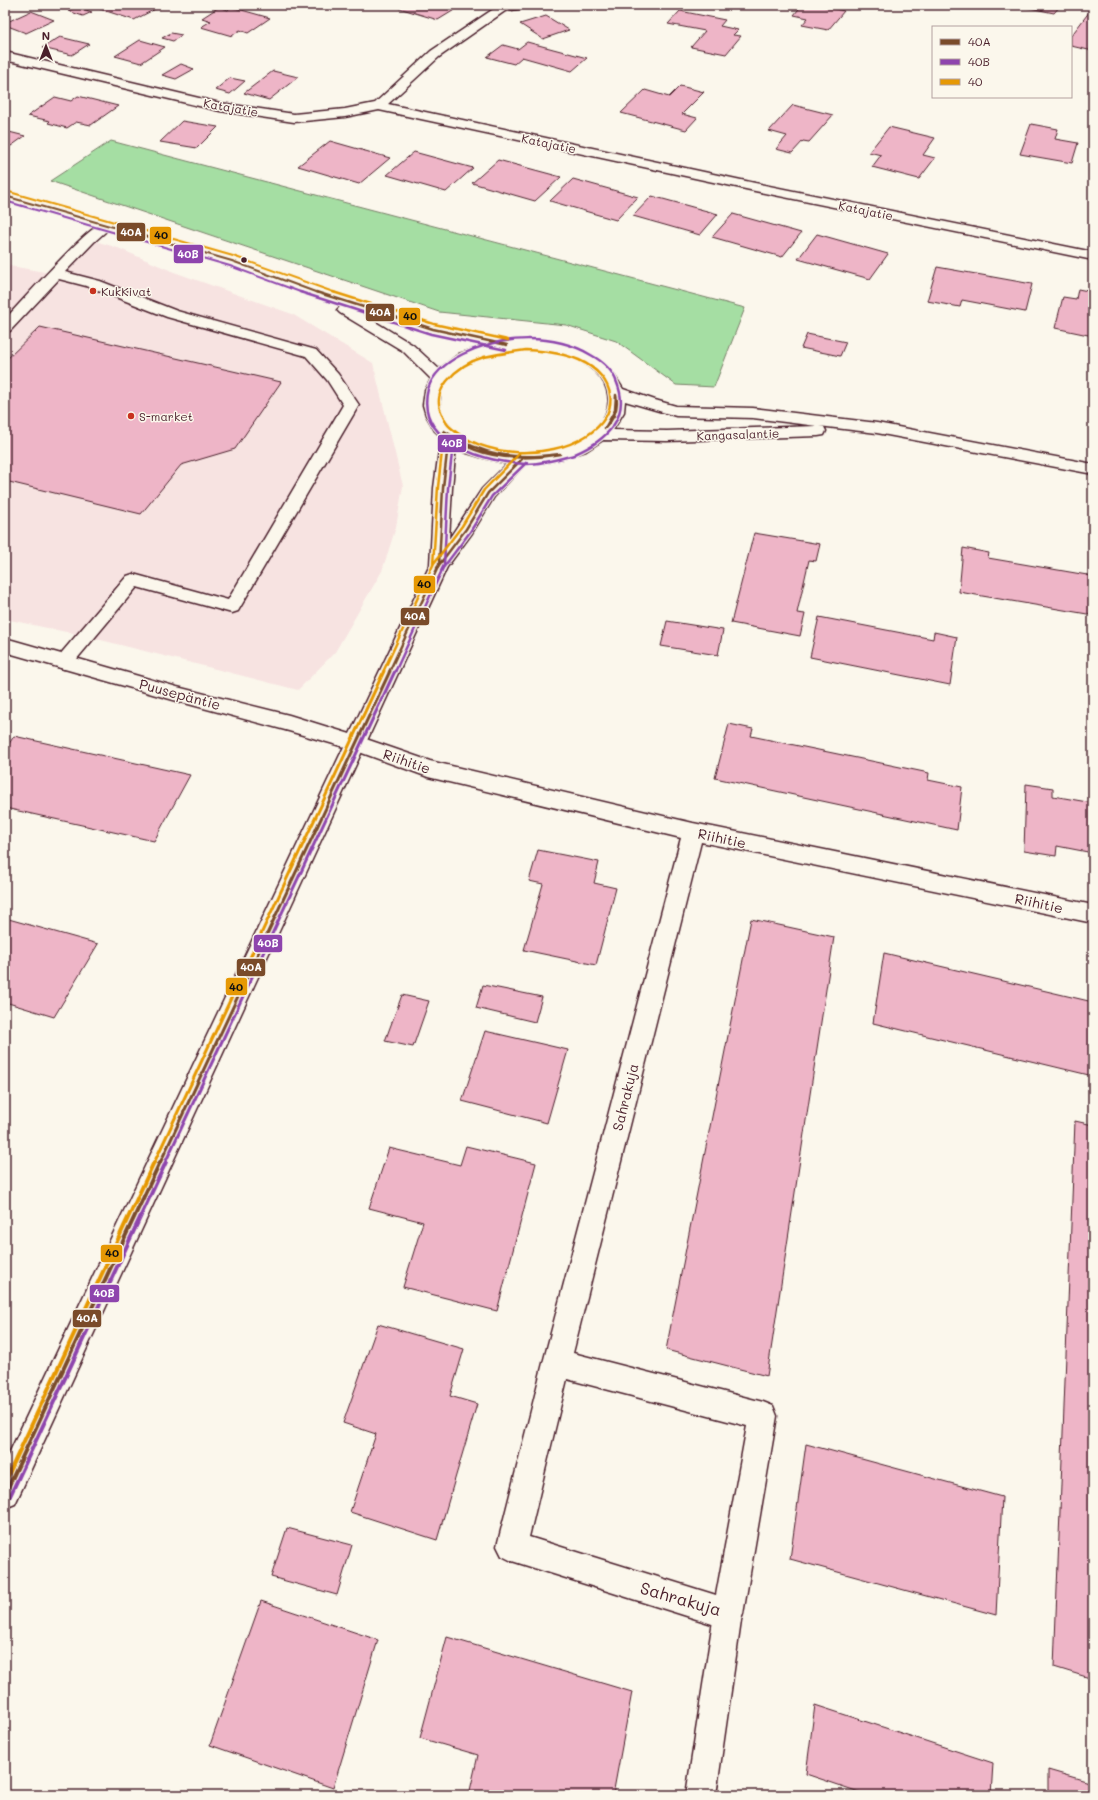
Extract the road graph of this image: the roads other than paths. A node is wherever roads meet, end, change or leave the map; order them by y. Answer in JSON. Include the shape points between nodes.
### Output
{"nodes":[{"id":1,"x":524,"y":5,"type":"edge"},
{"id":2,"x":504,"y":6,"type":"edge"},
{"id":3,"x":5,"y":56,"type":"edge"},
{"id":4,"x":379,"y":106,"type":"junction"},
{"id":5,"x":5,"y":196,"type":"edge"},
{"id":6,"x":105,"y":226,"type":"junction"},
{"id":7,"x":1093,"y":256,"type":"edge"},
{"id":8,"x":56,"y":274,"type":"junction"},
{"id":9,"x":319,"y":293,"type":"junction"},
{"id":10,"x":5,"y":328,"type":"edge"},
{"id":11,"x":507,"y":345,"type":"junction"},
{"id":12,"x":440,"y":378,"type":"junction"},
{"id":13,"x":616,"y":392,"type":"junction"},
{"id":14,"x":877,"y":428,"type":"junction"},
{"id":15,"x":449,"y":435,"type":"junction"},
{"id":16,"x":599,"y":435,"type":"junction"},
{"id":17,"x":523,"y":458,"type":"junction"},
{"id":18,"x":1093,"y":469,"type":"edge"},
{"id":19,"x":438,"y":565,"type":"junction"},
{"id":20,"x":5,"y":645,"type":"edge"},
{"id":21,"x":64,"y":662,"type":"junction"},
{"id":22,"x":356,"y":743,"type":"junction"},
{"id":23,"x":693,"y":832,"type":"junction"},
{"id":24,"x":1093,"y":914,"type":"edge"},
{"id":25,"x":557,"y":1363,"type":"junction"},
{"id":26,"x":5,"y":1494,"type":"edge"},
{"id":27,"x":728,"y":1614,"type":"junction"},
{"id":28,"x":701,"y":1795,"type":"edge"}],
"edges":[{"from":1,"to":2,"type":"street"},
{"from":2,"to":4,"type":"street","via":[[435,54]]},
{"from":3,"to":4,"type":"street","name":"Katajatie","via":[[220,107],[294,118],[345,113]]},
{"from":4,"to":7,"type":"street","name":"Katajatie","via":[[762,189]]},
{"from":5,"to":6,"type":"street"},
{"from":6,"to":8,"type":"lane"},
{"from":6,"to":9,"type":"street","via":[[232,261]]},
{"from":8,"to":10,"type":"lane"},
{"from":8,"to":21,"type":"lane","via":[[95,284],[172,314],[311,353],[333,377],[351,405],[232,607],[133,580]]},
{"from":9,"to":11,"type":"street","via":[[433,329]]},
{"from":9,"to":12,"type":"street","via":[[408,348]]},
{"from":11,"to":12,"type":"street","via":[[473,354],[453,365]]},
{"from":11,"to":13,"type":"street","via":[[544,345],[577,354],[603,370],[612,381]]},
{"from":12,"to":15,"type":"street","via":[[434,387],[432,407],[440,427]]},
{"from":13,"to":14,"type":"street","name":"Kangasalantie","via":[[676,411],[753,413]]},
{"from":13,"to":16,"type":"street","via":[[614,416]]},
{"from":14,"to":16,"type":"street","name":"Kangasalantie","via":[[750,434]]},
{"from":14,"to":18,"type":"street","name":"Kangasalantie"},
{"from":15,"to":17,"type":"street","via":[[460,443],[488,454]]},
{"from":15,"to":19,"type":"street"},
{"from":16,"to":17,"type":"street","via":[[573,450],[540,458]]},
{"from":17,"to":19,"type":"street","via":[[488,493],[466,529]]},
{"from":19,"to":22,"type":"street"},
{"from":20,"to":21,"type":"street","name":"Puusepäntie"},
{"from":21,"to":22,"type":"street","name":"Puusepäntie"},
{"from":22,"to":23,"type":"street","name":"Riihitie","via":[[428,769]]},
{"from":22,"to":26,"type":"street"},
{"from":23,"to":24,"type":"street","name":"Riihitie"},
{"from":23,"to":25,"type":"street","name":"Sahrakuja"},
{"from":25,"to":27,"type":"street","name":"Sahrakuja","via":[[763,1416]]},
{"from":25,"to":27,"type":"street","name":"Sahrakuja","via":[[512,1546]]},
{"from":27,"to":28,"type":"lane"}]}
